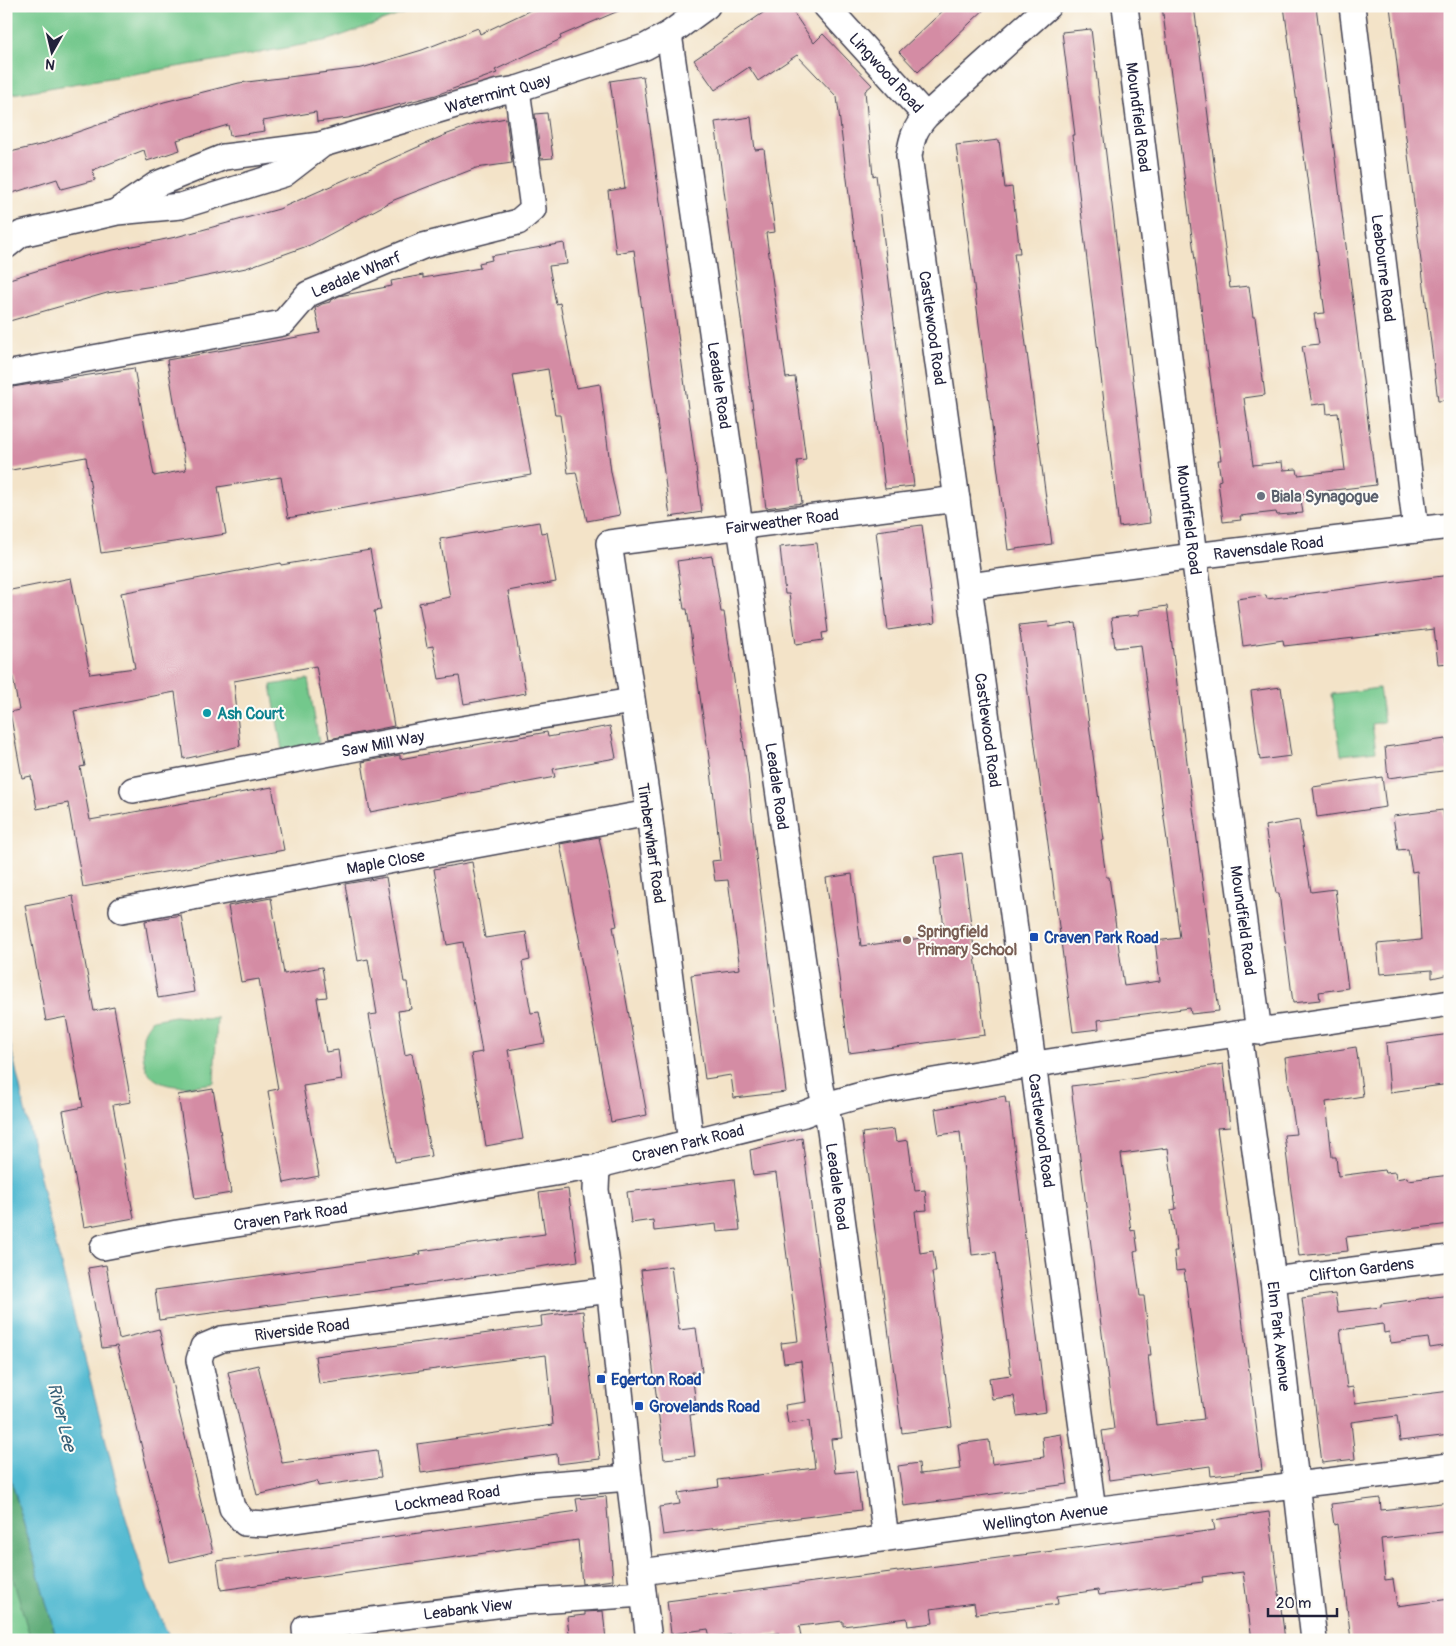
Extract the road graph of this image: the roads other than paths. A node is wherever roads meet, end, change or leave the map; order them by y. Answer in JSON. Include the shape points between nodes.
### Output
{"nodes":[{"id":1,"x":707,"y":6,"type":"edge"},
{"id":2,"x":826,"y":6,"type":"edge"},
{"id":3,"x":1048,"y":6,"type":"edge"},
{"id":4,"x":1125,"y":6,"type":"edge"},
{"id":5,"x":1352,"y":6,"type":"edge"},
{"id":6,"x":669,"y":34,"type":"junction"},
{"id":7,"x":517,"y":89,"type":"junction"},
{"id":8,"x":926,"y":116,"type":"junction"},
{"id":9,"x":323,"y":144,"type":"junction"},
{"id":10,"x":117,"y":212,"type":"junction"},
{"id":11,"x":11,"y":237,"type":"edge"},
{"id":12,"x":6,"y":374,"type":"edge"},
{"id":13,"x":957,"y":499,"type":"junction"},
{"id":14,"x":741,"y":526,"type":"junction"},
{"id":15,"x":1450,"y":526,"type":"edge"},
{"id":16,"x":1416,"y":530,"type":"junction"},
{"id":17,"x":609,"y":543,"type":"joint"},
{"id":18,"x":1194,"y":556,"type":"junction"},
{"id":19,"x":969,"y":586,"type":"junction"},
{"id":20,"x":632,"y":701,"type":"junction"},
{"id":21,"x":133,"y":790,"type":"dead end"},
{"id":22,"x":649,"y":813,"type":"junction"},
{"id":23,"x":122,"y":910,"type":"dead end"},
{"id":24,"x":1450,"y":1004,"type":"edge"},
{"id":25,"x":1249,"y":1033,"type":"junction"},
{"id":26,"x":1034,"y":1064,"type":"junction"},
{"id":27,"x":825,"y":1105,"type":"junction"},
{"id":28,"x":691,"y":1143,"type":"junction"},
{"id":29,"x":597,"y":1168,"type":"junction"},
{"id":30,"x":103,"y":1247,"type":"dead end"},
{"id":31,"x":1450,"y":1258,"type":"edge"},
{"id":32,"x":1273,"y":1280,"type":"junction"},
{"id":33,"x":610,"y":1290,"type":"junction"},
{"id":34,"x":1450,"y":1466,"type":"edge"},
{"id":35,"x":629,"y":1478,"type":"junction"},
{"id":36,"x":1297,"y":1485,"type":"junction"},
{"id":37,"x":1093,"y":1510,"type":"junction"},
{"id":38,"x":268,"y":1524,"type":"joint"},
{"id":39,"x":886,"y":1538,"type":"junction"},
{"id":40,"x":642,"y":1583,"type":"junction"},
{"id":41,"x":306,"y":1640,"type":"edge"},
{"id":42,"x":649,"y":1640,"type":"edge"},
{"id":43,"x":1314,"y":1640,"type":"edge"}],
"edges":[{"from":1,"to":6,"type":"street","name":"Watermint Quay"},
{"from":2,"to":8,"type":"street","name":"Lingwood Road"},
{"from":3,"to":8,"type":"street","name":"Castlewood Road"},
{"from":4,"to":18,"type":"street","name":"Moundfield Road"},
{"from":5,"to":16,"type":"street","name":"Leabourne Road"},
{"from":6,"to":7,"type":"street","name":"Watermint Quay","via":[[646,47]]},
{"from":6,"to":14,"type":"street","name":"Leadale Road"},
{"from":7,"to":9,"type":"street","name":"Watermint Quay"},
{"from":7,"to":12,"type":"street","name":"Leadale Wharf","via":[[533,209],[518,222],[423,246],[308,294],[283,323]]},
{"from":8,"to":13,"type":"street","name":"Castlewood Road","via":[[913,134],[909,156]]},
{"from":9,"to":10,"type":"street","name":"Watermint Quay","via":[[224,157],[157,184]]},
{"from":9,"to":10,"type":"street","name":"Watermint Quay","via":[[284,174],[181,206]]},
{"from":10,"to":11,"type":"street","name":"Watermint Quay"},
{"from":13,"to":14,"type":"street","name":"Fairweather Road"},
{"from":13,"to":19,"type":"street","name":"Castlewood Road"},
{"from":14,"to":17,"type":"street","name":"Fairweather Road"},
{"from":14,"to":27,"type":"street","name":"Leadale Road"},
{"from":15,"to":16,"type":"street","name":"Ravensdale Road"},
{"from":16,"to":18,"type":"street","name":"Ravensdale Road"},
{"from":17,"to":20,"type":"street","name":"Timberwharf Road"},
{"from":18,"to":19,"type":"street","name":"Ravensdale Road"},
{"from":18,"to":25,"type":"street","name":"Moundfield Road"},
{"from":19,"to":26,"type":"street","name":"Castlewood Road"},
{"from":20,"to":21,"type":"street","name":"Saw Mill Way","via":[[432,734]]},
{"from":20,"to":22,"type":"street","name":"Timberwharf Road"},
{"from":22,"to":23,"type":"street","name":"Maple Close"},
{"from":22,"to":28,"type":"street","name":"Timberwharf Road"},
{"from":24,"to":25,"type":"street","name":"Craven Park Road"},
{"from":25,"to":26,"type":"street","name":"Craven Park Road"},
{"from":25,"to":32,"type":"street","name":"Elm Park Avenue"},
{"from":26,"to":27,"type":"street","name":"Craven Park Road","via":[[860,1094]]},
{"from":26,"to":37,"type":"street","name":"Castlewood Road"},
{"from":27,"to":28,"type":"street","name":"Craven Park Road","via":[[804,1114]]},
{"from":27,"to":39,"type":"street","name":"Leadale Road"},
{"from":28,"to":29,"type":"street","name":"Craven Park Road"},
{"from":29,"to":30,"type":"street","name":"Craven Park Road"},
{"from":29,"to":33,"type":"street","via":[[596,1190]]},
{"from":31,"to":32,"type":"street","name":"Clifton Gardens"},
{"from":32,"to":36,"type":"street","name":"Elm Park Avenue"},
{"from":33,"to":35,"type":"street"},
{"from":33,"to":38,"type":"street","name":"Riverside Road","via":[[222,1339],[203,1347],[199,1360],[232,1508],[245,1523]]},
{"from":34,"to":36,"type":"street","name":"Wellington Avenue"},
{"from":35,"to":38,"type":"street","name":"Lockmead Road","via":[[527,1486]]},
{"from":35,"to":40,"type":"street"},
{"from":36,"to":37,"type":"street","name":"Wellington Avenue"},
{"from":36,"to":43,"type":"street","name":"Elm Park Avenue"},
{"from":37,"to":39,"type":"street","name":"Wellington Avenue"},
{"from":39,"to":40,"type":"street","name":"Wellington Avenue"},
{"from":40,"to":41,"type":"street","name":"Leabank View","via":[[522,1602],[305,1628]]},
{"from":40,"to":42,"type":"street"}]}
